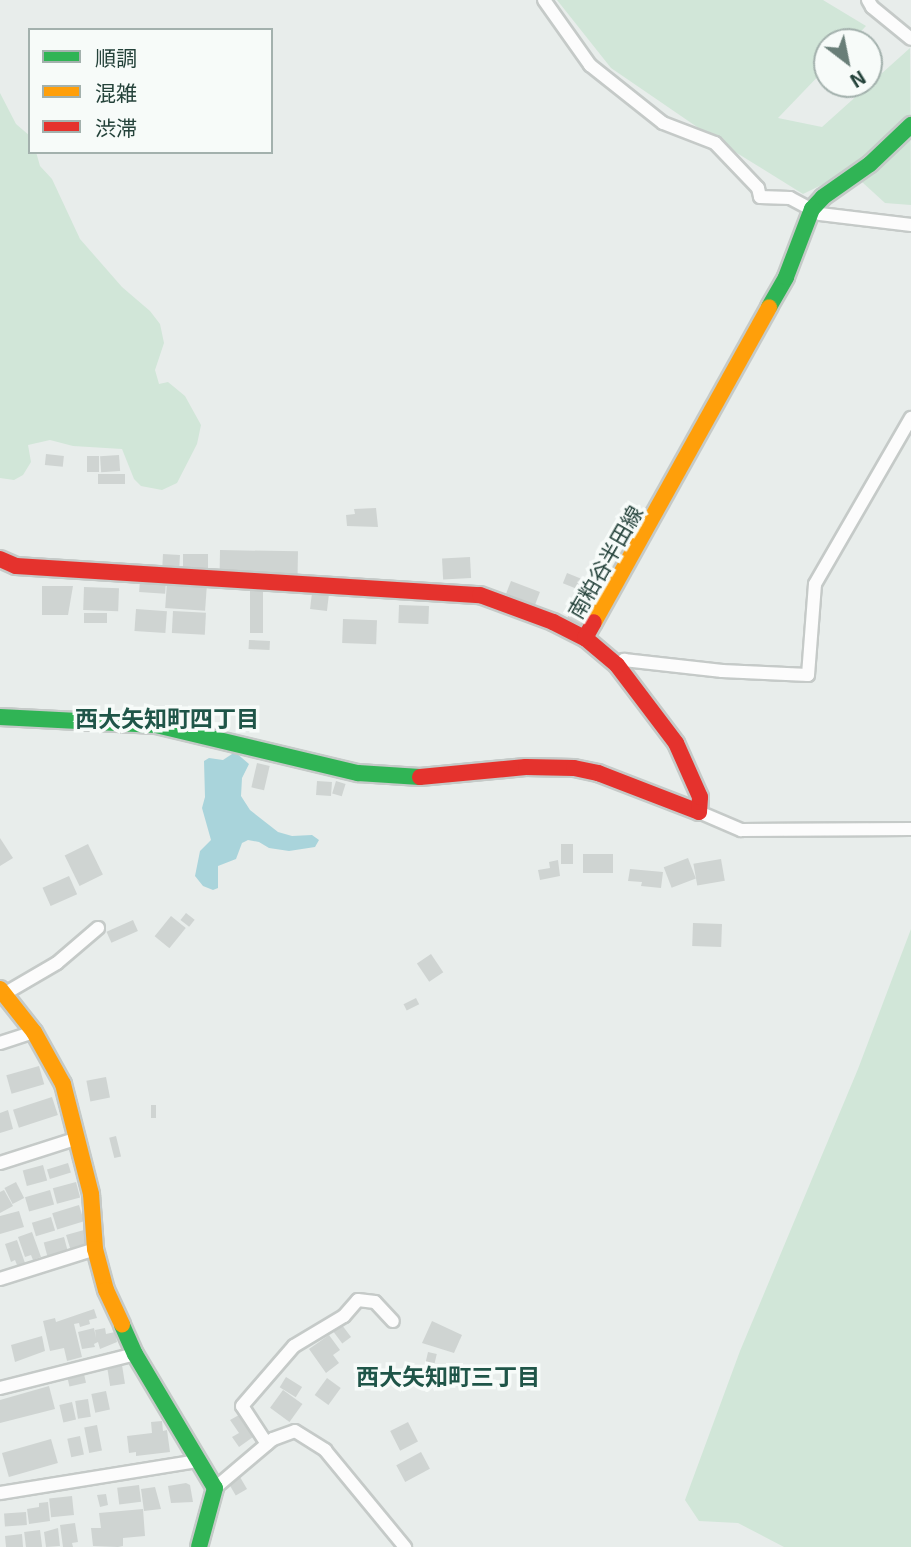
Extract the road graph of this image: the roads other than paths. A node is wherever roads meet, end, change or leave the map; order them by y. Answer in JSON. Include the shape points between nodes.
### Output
{"nodes":[{"id":1,"x":544,"y":0,"type":"edge"},
{"id":2,"x":869,"y":0,"type":"edge"},
{"id":3,"x":911,"y":38,"type":"edge"},
{"id":4,"x":911,"y":124,"type":"edge"},
{"id":5,"x":812,"y":209,"type":"junction"},
{"id":6,"x":911,"y":225,"type":"edge"},
{"id":7,"x":911,"y":418,"type":"edge"},
{"id":8,"x":0,"y":559,"type":"edge"},
{"id":9,"x":585,"y":638,"type":"junction"},
{"id":10,"x":617,"y":664,"type":"junction"},
{"id":11,"x":0,"y":717,"type":"edge"},
{"id":12,"x":699,"y":812,"type":"junction"},
{"id":13,"x":911,"y":829,"type":"edge"},
{"id":14,"x":98,"y":928,"type":"dead end"},
{"id":15,"x":2,"y":992,"type":"edge"},
{"id":16,"x":34,"y":1032,"type":"junction"},
{"id":17,"x":0,"y":1043,"type":"edge"},
{"id":18,"x":78,"y":1138,"type":"junction"},
{"id":19,"x":0,"y":1163,"type":"edge"},
{"id":20,"x":95,"y":1249,"type":"junction"},
{"id":21,"x":0,"y":1279,"type":"edge"},
{"id":22,"x":393,"y":1321,"type":"dead end"},
{"id":23,"x":135,"y":1354,"type":"junction"},
{"id":24,"x":0,"y":1388,"type":"edge"},
{"id":25,"x":267,"y":1444,"type":"junction"},
{"id":26,"x":198,"y":1461,"type":"junction"},
{"id":27,"x":215,"y":1488,"type":"junction"},
{"id":28,"x":0,"y":1493,"type":"edge"},
{"id":29,"x":199,"y":1547,"type":"edge"},
{"id":30,"x":405,"y":1547,"type":"edge"}],
"edges":[{"from":1,"to":5,"type":"street","via":[[590,65],[663,123],[715,143],[758,188],[760,197],[790,198]]},
{"from":2,"to":3,"type":"street"},
{"from":4,"to":5,"type":"main road","name":"南粕谷半田線","via":[[870,164]]},
{"from":5,"to":6,"type":"street","via":[[820,214]]},
{"from":5,"to":9,"type":"main road","name":"南粕谷半田線","via":[[786,277]]},
{"from":7,"to":10,"type":"street","via":[[815,584],[808,675],[624,660]]},
{"from":8,"to":9,"type":"main road","via":[[16,566],[480,595]]},
{"from":9,"to":10,"type":"main road","name":"南粕谷半田線"},
{"from":10,"to":12,"type":"main road","name":"南粕谷半田線","via":[[685,759],[699,797]]},
{"from":11,"to":12,"type":"main road","via":[[156,725],[358,773],[394,776],[574,768]]},
{"from":12,"to":13,"type":"street","via":[[741,830]]},
{"from":14,"to":15,"type":"street","via":[[57,963]]},
{"from":15,"to":16,"type":"main road"},
{"from":16,"to":17,"type":"street"},
{"from":16,"to":18,"type":"main road","via":[[63,1084]]},
{"from":18,"to":19,"type":"street"},
{"from":18,"to":20,"type":"main road","via":[[91,1194]]},
{"from":20,"to":21,"type":"street"},
{"from":20,"to":23,"type":"main road","via":[[106,1290]]},
{"from":22,"to":25,"type":"street","via":[[375,1301],[358,1300],[344,1316],[294,1346],[242,1406]]},
{"from":23,"to":24,"type":"street"},
{"from":23,"to":26,"type":"main road"},
{"from":25,"to":27,"type":"street"},
{"from":25,"to":30,"type":"street","via":[[295,1431],[325,1450]]},
{"from":26,"to":27,"type":"main road"},
{"from":26,"to":28,"type":"street"},
{"from":27,"to":29,"type":"main road"}]}
